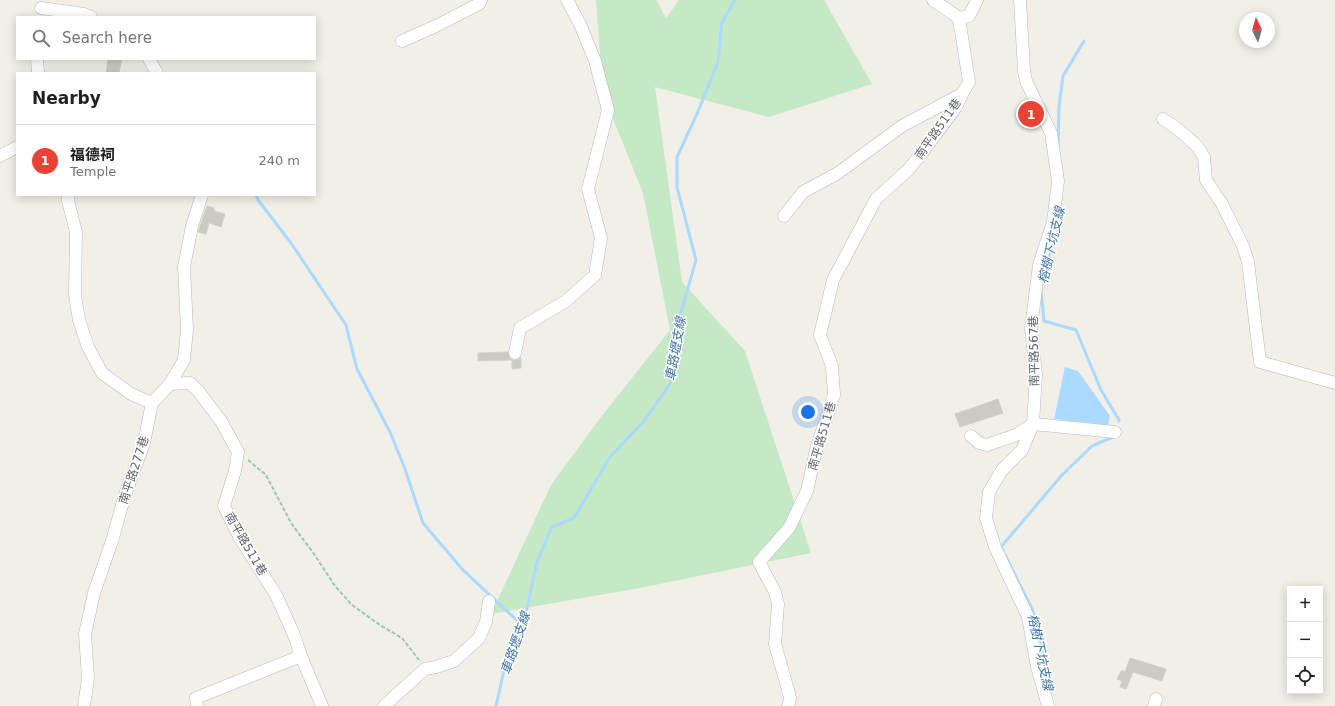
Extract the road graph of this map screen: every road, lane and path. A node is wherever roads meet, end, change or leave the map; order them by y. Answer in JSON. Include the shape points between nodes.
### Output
{"nodes":[{"id":1,"x":482,"y":0,"type":"edge"},
{"id":2,"x":567,"y":0,"type":"edge"},
{"id":3,"x":933,"y":0,"type":"edge"},
{"id":4,"x":977,"y":0,"type":"edge"},
{"id":5,"x":1020,"y":0,"type":"edge"},
{"id":6,"x":40,"y":8,"type":"edge"},
{"id":7,"x":89,"y":16,"type":"edge"},
{"id":8,"x":959,"y":18,"type":"junction"},
{"id":9,"x":402,"y":41,"type":"dead end"},
{"id":10,"x":37,"y":60,"type":"edge"},
{"id":11,"x":150,"y":60,"type":"edge"},
{"id":12,"x":38,"y":72,"type":"edge"},
{"id":13,"x":156,"y":72,"type":"edge"},
{"id":14,"x":962,"y":94,"type":"junction"},
{"id":15,"x":1163,"y":119,"type":"dead end"},
{"id":16,"x":16,"y":148,"type":"edge"},
{"id":17,"x":0,"y":156,"type":"edge"},
{"id":18,"x":68,"y":196,"type":"edge"},
{"id":19,"x":202,"y":196,"type":"edge"},
{"id":20,"x":784,"y":216,"type":"dead end"},
{"id":21,"x":515,"y":353,"type":"dead end"},
{"id":22,"x":1335,"y":383,"type":"edge"},
{"id":23,"x":170,"y":384,"type":"junction"},
{"id":24,"x":152,"y":403,"type":"junction"},
{"id":25,"x":1033,"y":424,"type":"junction"},
{"id":26,"x":1115,"y":432,"type":"dead end"},
{"id":27,"x":971,"y":436,"type":"dead end"},
{"id":28,"x":238,"y":452,"type":"junction"},
{"id":29,"x":489,"y":601,"type":"dead end"},
{"id":30,"x":300,"y":656,"type":"junction"},
{"id":31,"x":425,"y":669,"type":"junction"},
{"id":32,"x":84,"y":706,"type":"edge"},
{"id":33,"x":197,"y":706,"type":"edge"},
{"id":34,"x":322,"y":706,"type":"edge"},
{"id":35,"x":384,"y":706,"type":"edge"},
{"id":36,"x":788,"y":706,"type":"edge"},
{"id":37,"x":1048,"y":706,"type":"edge"}],
"edges":[{"from":1,"to":9,"type":"lane","via":[[473,8]]},
{"from":2,"to":21,"type":"lane","via":[[595,61],[608,110],[588,189],[601,238],[595,275],[566,301],[520,328]]},
{"from":3,"to":8,"type":"lane"},
{"from":4,"to":8,"type":"lane","via":[[969,16]]},
{"from":5,"to":25,"type":"lane","name":"南平路567巷","via":[[1026,81],[1051,133],[1058,181],[1053,222],[1039,265],[1031,328],[1036,374]]},
{"from":6,"to":7,"type":"lane"},
{"from":8,"to":14,"type":"lane","via":[[969,82]]},
{"from":10,"to":12,"type":"lane"},
{"from":11,"to":13,"type":"lane"},
{"from":14,"to":20,"type":"lane","via":[[902,126],[838,173],[803,192]]},
{"from":14,"to":36,"type":"lane","name":"南平路511巷","via":[[956,107],[908,170],[876,199],[832,280],[820,336],[832,366],[834,395],[807,491],[789,528],[759,562],[775,592],[778,604],[775,644],[790,697]]},
{"from":15,"to":22,"type":"lane","via":[[1197,146],[1204,157],[1206,180],[1222,204],[1243,246],[1248,262],[1260,362]]},
{"from":16,"to":17,"type":"lane"},
{"from":18,"to":24,"type":"lane","via":[[76,232],[75,295],[79,320],[88,347],[102,373],[131,394]]},
{"from":19,"to":23,"type":"lane","via":[[192,226],[184,267],[187,330],[184,360]]},
{"from":23,"to":24,"type":"lane"},
{"from":23,"to":28,"type":"lane","via":[[190,383],[221,421]]},
{"from":24,"to":32,"type":"lane","name":"南平路277巷","via":[[144,443],[94,593],[85,634],[88,678]]},
{"from":25,"to":26,"type":"lane"},
{"from":25,"to":27,"type":"lane","via":[[1016,435],[987,445],[979,443]]},
{"from":25,"to":37,"type":"lane","name":"南平路567巷","via":[[1022,450],[1002,470],[989,492],[986,518],[995,547],[1028,617],[1037,667]]},
{"from":28,"to":30,"type":"lane","name":"南平路511巷","via":[[224,506],[240,538],[276,595],[294,635]]},
{"from":28,"to":31,"type":"path","via":[[266,475],[291,523],[335,586],[352,604],[402,638]]},
{"from":29,"to":31,"type":"lane","via":[[486,622],[479,638],[454,661]]},
{"from":30,"to":33,"type":"lane","via":[[196,698]]},
{"from":30,"to":34,"type":"lane","name":"南平路511巷"},
{"from":31,"to":35,"type":"lane"}]}
